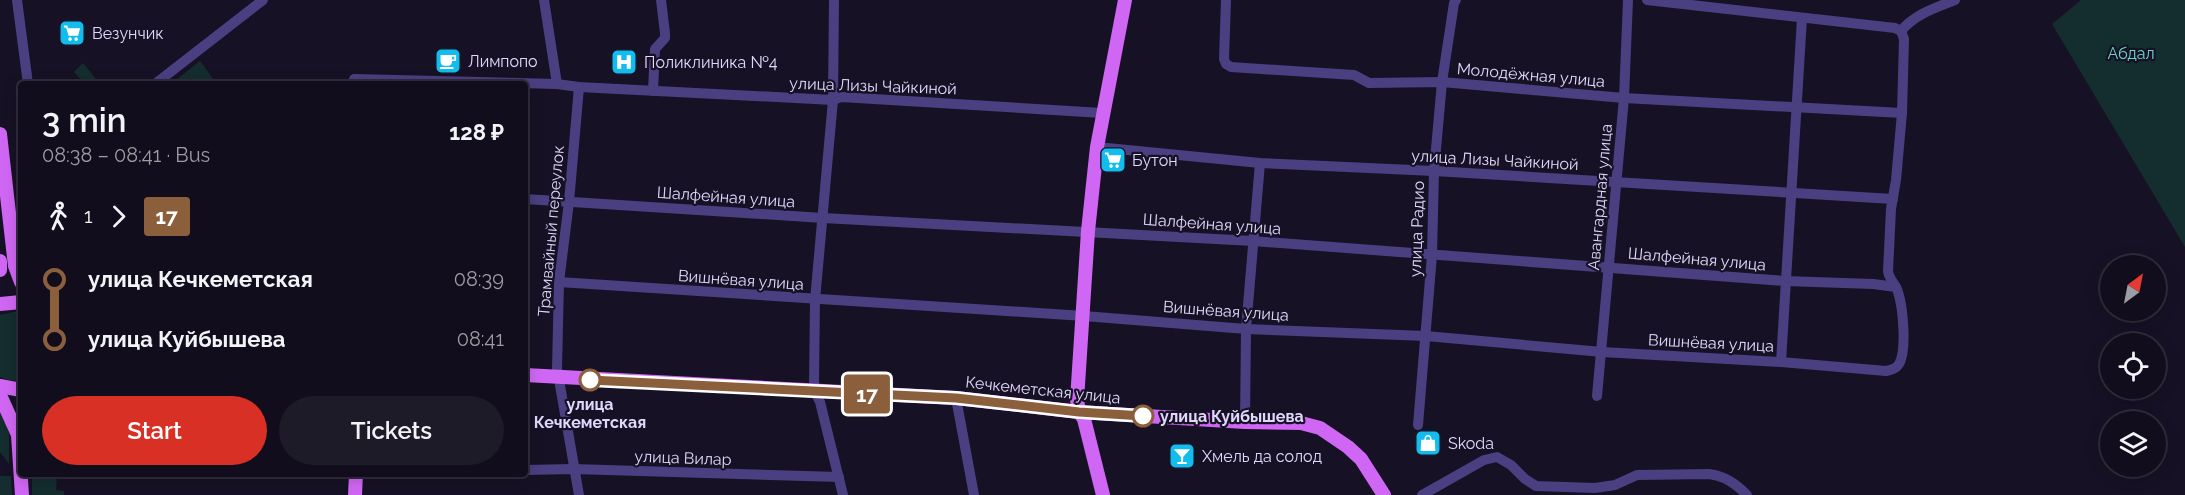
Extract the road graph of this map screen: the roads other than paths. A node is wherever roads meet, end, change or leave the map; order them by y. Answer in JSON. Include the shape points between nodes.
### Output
{"nodes":[{"id":1,"x":17,"y":0,"type":"edge"},
{"id":2,"x":264,"y":0,"type":"edge"},
{"id":3,"x":544,"y":0,"type":"edge"},
{"id":4,"x":661,"y":0,"type":"edge"},
{"id":5,"x":834,"y":0,"type":"edge"},
{"id":6,"x":1125,"y":0,"type":"edge"},
{"id":7,"x":1226,"y":0,"type":"edge"},
{"id":8,"x":1456,"y":0,"type":"edge"},
{"id":9,"x":1628,"y":0,"type":"edge"},
{"id":10,"x":1647,"y":0,"type":"edge"},
{"id":11,"x":1955,"y":0,"type":"edge"},
{"id":12,"x":1802,"y":18,"type":"junction"},
{"id":13,"x":1901,"y":31,"type":"junction"},
{"id":14,"x":354,"y":80,"type":"dead end"},
{"id":15,"x":28,"y":81,"type":"edge"},
{"id":16,"x":159,"y":81,"type":"edge"},
{"id":17,"x":405,"y":81,"type":"edge"},
{"id":18,"x":1442,"y":82,"type":"junction"},
{"id":19,"x":528,"y":83,"type":"edge"},
{"id":20,"x":557,"y":84,"type":"junction"},
{"id":21,"x":579,"y":87,"type":"junction"},
{"id":22,"x":653,"y":91,"type":"junction"},
{"id":23,"x":1624,"y":98,"type":"junction"},
{"id":24,"x":833,"y":100,"type":"junction"},
{"id":25,"x":1797,"y":106,"type":"junction"},
{"id":26,"x":1102,"y":113,"type":"junction"},
{"id":27,"x":1902,"y":113,"type":"junction"},
{"id":28,"x":0,"y":134,"type":"edge"},
{"id":29,"x":1097,"y":147,"type":"junction"},
{"id":30,"x":1260,"y":163,"type":"junction"},
{"id":31,"x":1434,"y":171,"type":"junction"},
{"id":32,"x":1615,"y":182,"type":"junction"},
{"id":33,"x":1790,"y":194,"type":"junction"},
{"id":34,"x":528,"y":199,"type":"edge"},
{"id":35,"x":1893,"y":199,"type":"junction"},
{"id":36,"x":569,"y":202,"type":"junction"},
{"id":37,"x":823,"y":218,"type":"junction"},
{"id":38,"x":1088,"y":231,"type":"junction"},
{"id":39,"x":1253,"y":241,"type":"junction"},
{"id":40,"x":1432,"y":255,"type":"junction"},
{"id":41,"x":0,"y":261,"type":"edge"},
{"id":42,"x":1610,"y":267,"type":"junction"},
{"id":43,"x":0,"y":270,"type":"edge"},
{"id":44,"x":18,"y":274,"type":"edge"},
{"id":45,"x":1785,"y":281,"type":"junction"},
{"id":46,"x":559,"y":282,"type":"junction"},
{"id":47,"x":1896,"y":287,"type":"junction"},
{"id":48,"x":816,"y":300,"type":"junction"},
{"id":49,"x":18,"y":302,"type":"edge"},
{"id":50,"x":0,"y":304,"type":"edge"},
{"id":51,"x":1084,"y":316,"type":"junction"},
{"id":52,"x":1246,"y":328,"type":"junction"},
{"id":53,"x":1426,"y":336,"type":"junction"},
{"id":54,"x":1602,"y":352,"type":"junction"},
{"id":55,"x":1780,"y":362,"type":"junction"},
{"id":56,"x":528,"y":375,"type":"edge"},
{"id":57,"x":559,"y":378,"type":"junction"},
{"id":58,"x":0,"y":386,"type":"edge"},
{"id":59,"x":18,"y":389,"type":"edge"},
{"id":60,"x":815,"y":392,"type":"junction"},
{"id":61,"x":0,"y":395,"type":"edge"},
{"id":62,"x":1597,"y":396,"type":"dead end"},
{"id":63,"x":956,"y":398,"type":"junction"},
{"id":64,"x":1079,"y":412,"type":"junction"},
{"id":65,"x":1245,"y":422,"type":"junction"},
{"id":66,"x":1419,"y":425,"type":"dead end"},
{"id":67,"x":18,"y":426,"type":"edge"},
{"id":68,"x":573,"y":469,"type":"junction"},
{"id":69,"x":528,"y":470,"type":"edge"},
{"id":70,"x":21,"y":477,"type":"edge"},
{"id":71,"x":356,"y":477,"type":"edge"},
{"id":72,"x":839,"y":477,"type":"junction"},
{"id":73,"x":22,"y":495,"type":"edge"},
{"id":74,"x":356,"y":495,"type":"edge"},
{"id":75,"x":579,"y":495,"type":"edge"},
{"id":76,"x":843,"y":495,"type":"edge"},
{"id":77,"x":974,"y":495,"type":"edge"},
{"id":78,"x":1102,"y":495,"type":"edge"},
{"id":79,"x":1384,"y":495,"type":"edge"},
{"id":80,"x":1422,"y":495,"type":"edge"},
{"id":81,"x":1747,"y":495,"type":"edge"}],
"edges":[{"from":1,"to":15,"type":"street"},
{"from":2,"to":16,"type":"street"},
{"from":3,"to":20,"type":"street"},
{"from":4,"to":22,"type":"street","via":[[665,38],[655,50]]},
{"from":5,"to":24,"type":"street"},
{"from":6,"to":26,"type":"main road"},
{"from":7,"to":18,"type":"street","name":"Молодёжная улица","via":[[1224,59],[1228,66],[1354,75],[1369,83]]},
{"from":8,"to":18,"type":"street","name":"улица Радио"},
{"from":9,"to":23,"type":"street","name":"Авангардная улица"},
{"from":10,"to":12,"type":"street"},
{"from":11,"to":13,"type":"street","via":[[1917,16]]},
{"from":12,"to":13,"type":"street"},
{"from":12,"to":25,"type":"street"},
{"from":13,"to":27,"type":"street"},
{"from":14,"to":17,"type":"street","name":"улица Лизы Чайкиной"},
{"from":18,"to":23,"type":"street","name":"Молодёжная улица"},
{"from":18,"to":31,"type":"street","name":"улица Радио"},
{"from":19,"to":20,"type":"street","name":"улица Лизы Чайкиной"},
{"from":20,"to":21,"type":"street","name":"улица Лизы Чайкиной"},
{"from":21,"to":22,"type":"street","name":"улица Лизы Чайкиной"},
{"from":21,"to":36,"type":"street","name":"Трамвайный переулок"},
{"from":22,"to":24,"type":"street","name":"улица Лизы Чайкиной"},
{"from":23,"to":25,"type":"street","name":"Молодёжная улица"},
{"from":23,"to":32,"type":"street","name":"Авангардная улица"},
{"from":24,"to":26,"type":"street","name":"улица Лизы Чайкиной","via":[[841,97]]},
{"from":24,"to":37,"type":"street"},
{"from":25,"to":27,"type":"street","name":"Молодёжная улица"},
{"from":25,"to":33,"type":"street"},
{"from":26,"to":29,"type":"main road"},
{"from":27,"to":35,"type":"street"},
{"from":28,"to":44,"type":"main road"},
{"from":29,"to":30,"type":"street","name":"улица Лизы Чайкиной"},
{"from":29,"to":38,"type":"main road"},
{"from":30,"to":31,"type":"street","name":"улица Лизы Чайкиной"},
{"from":30,"to":39,"type":"street"},
{"from":31,"to":32,"type":"street","name":"улица Лизы Чайкиной"},
{"from":31,"to":40,"type":"street","name":"улица Радио"},
{"from":32,"to":33,"type":"street","name":"улица Лизы Чайкиной"},
{"from":32,"to":42,"type":"street","name":"Авангардная улица"},
{"from":33,"to":35,"type":"street","name":"улица Лизы Чайкиной"},
{"from":33,"to":45,"type":"street"},
{"from":34,"to":36,"type":"street","name":"Шалфейная улица"},
{"from":35,"to":47,"type":"street","via":[[1888,275]]},
{"from":36,"to":37,"type":"street","name":"Шалфейная улица"},
{"from":36,"to":46,"type":"street","name":"Трамвайный переулок"},
{"from":37,"to":38,"type":"street","name":"Шалфейная улица"},
{"from":37,"to":48,"type":"street"},
{"from":38,"to":39,"type":"street","name":"Шалфейная улица"},
{"from":38,"to":51,"type":"main road"},
{"from":39,"to":40,"type":"street","name":"Шалфейная улица"},
{"from":39,"to":52,"type":"street"},
{"from":40,"to":42,"type":"street","name":"Шалфейная улица"},
{"from":40,"to":53,"type":"street","name":"улица Радио"},
{"from":41,"to":43,"type":"main road"},
{"from":42,"to":45,"type":"street","name":"Шалфейная улица"},
{"from":42,"to":54,"type":"street","name":"Авангардная улица"},
{"from":45,"to":47,"type":"street","name":"Шалфейная улица"},
{"from":45,"to":55,"type":"street"},
{"from":46,"to":48,"type":"street","name":"Вишнёвая улица"},
{"from":46,"to":57,"type":"street","name":"Трамвайный переулок"},
{"from":47,"to":55,"type":"street","name":"Вишнёвая улица","via":[[1903,332],[1901,358],[1891,370]]},
{"from":48,"to":51,"type":"street","name":"Вишнёвая улица"},
{"from":48,"to":60,"type":"street"},
{"from":49,"to":50,"type":"main road"},
{"from":51,"to":52,"type":"street","name":"Вишнёвая улица"},
{"from":51,"to":64,"type":"main road"},
{"from":52,"to":53,"type":"street","name":"Вишнёвая улица"},
{"from":52,"to":65,"type":"street"},
{"from":53,"to":54,"type":"street","name":"Вишнёвая улица"},
{"from":53,"to":66,"type":"street","name":"улица Радио"},
{"from":54,"to":55,"type":"street","name":"Вишнёвая улица"},
{"from":54,"to":62,"type":"street","name":"Авангардная улица"},
{"from":56,"to":57,"type":"main road","name":"Кечкеметская улица"},
{"from":57,"to":60,"type":"main road","name":"Кечкеметская улица"},
{"from":57,"to":68,"type":"street","name":"Трамвайный переулок"},
{"from":58,"to":59,"type":"main road"},
{"from":60,"to":63,"type":"main road","name":"Кечкеметская улица"},
{"from":60,"to":72,"type":"street"},
{"from":61,"to":67,"type":"main road"},
{"from":63,"to":64,"type":"main road","name":"Кечкеметская улица"},
{"from":63,"to":77,"type":"street"},
{"from":64,"to":65,"type":"main road","name":"Кечкеметская улица"},
{"from":64,"to":78,"type":"main road"},
{"from":65,"to":79,"type":"main road","name":"Кечкеметская улица","via":[[1301,423],[1320,428],[1361,459]]},
{"from":68,"to":69,"type":"street","name":"улица Вилар"},
{"from":68,"to":72,"type":"street","name":"улица Вилар"},
{"from":68,"to":75,"type":"street","name":"Трамвайный переулок"},
{"from":70,"to":73,"type":"main road"},
{"from":71,"to":74,"type":"main road"},
{"from":72,"to":76,"type":"street"},
{"from":80,"to":81,"type":"street","via":[[1484,460],[1497,457],[1536,486],[1595,488],[1615,485],[1637,475],[1709,474],[1720,475]]}]}
